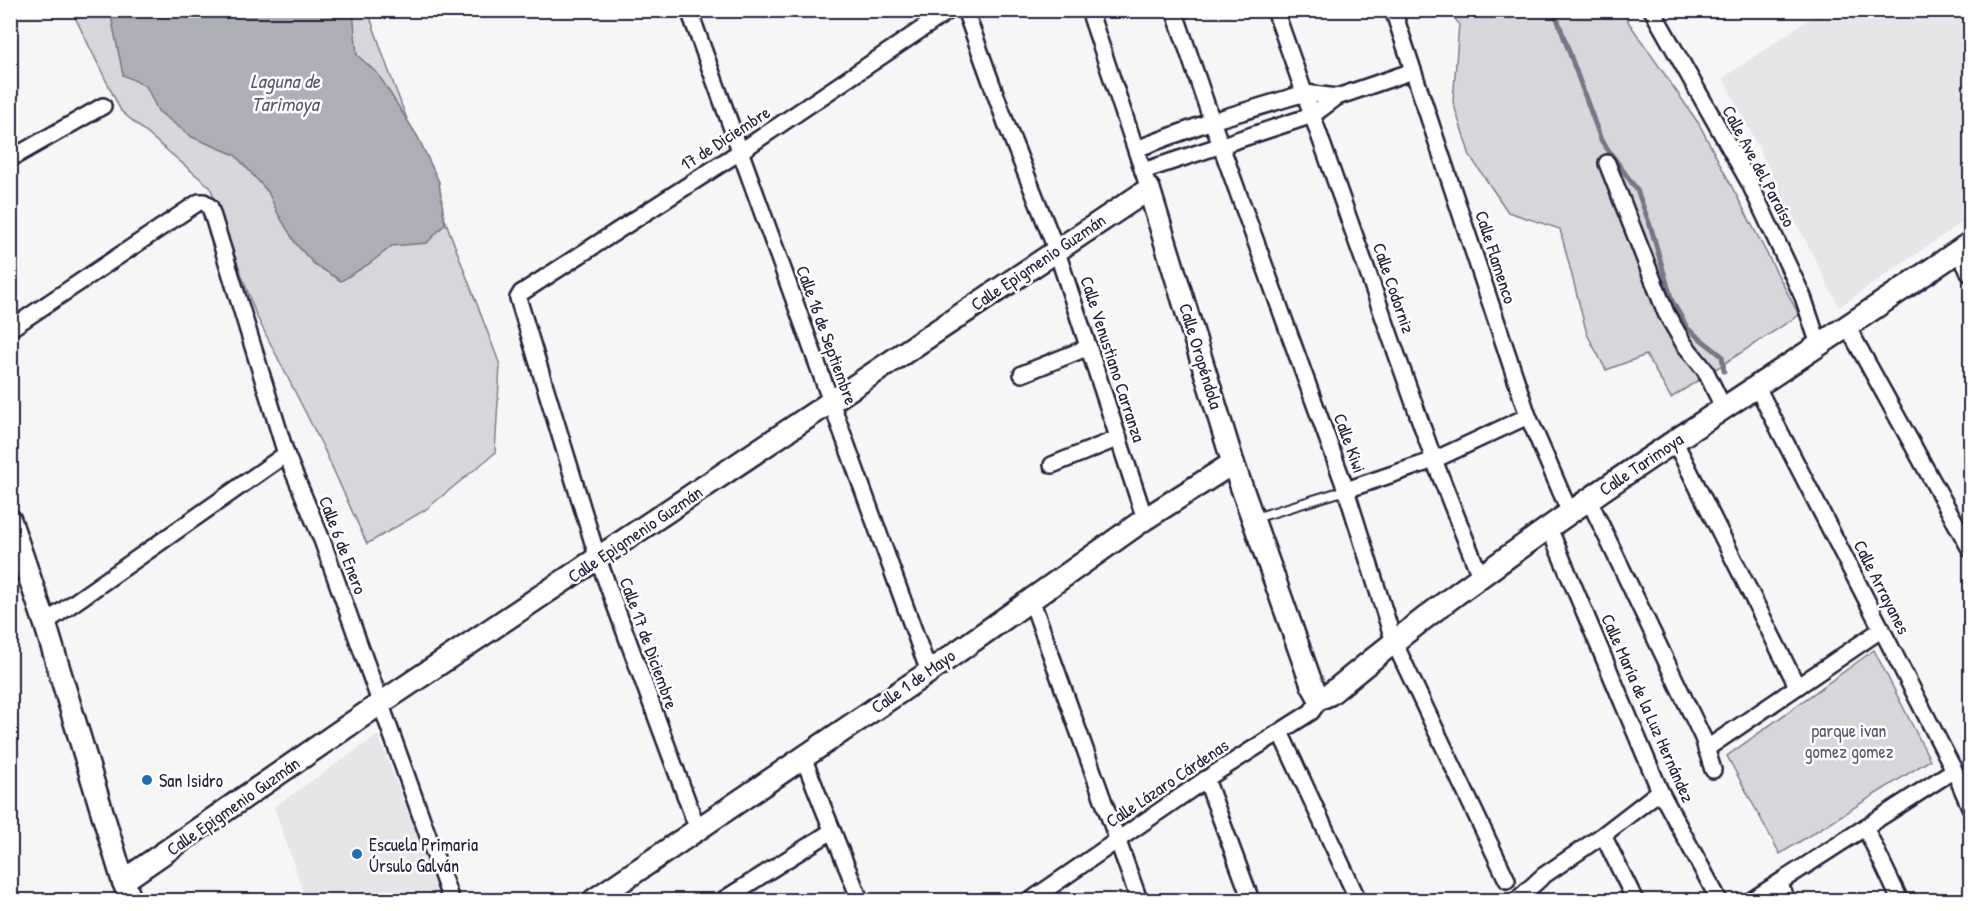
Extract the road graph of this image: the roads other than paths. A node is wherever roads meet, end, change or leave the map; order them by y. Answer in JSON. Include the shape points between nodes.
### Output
{"nodes":[{"id":1,"x":689,"y":10,"type":"edge"},
{"id":2,"x":950,"y":10,"type":"edge"},
{"id":3,"x":966,"y":10,"type":"edge"},
{"id":4,"x":1089,"y":10,"type":"edge"},
{"id":5,"x":1174,"y":10,"type":"edge"},
{"id":6,"x":1275,"y":10,"type":"edge"},
{"id":7,"x":1393,"y":10,"type":"edge"},
{"id":8,"x":1652,"y":10,"type":"edge"},
{"id":9,"x":1413,"y":71,"type":"junction"},
{"id":10,"x":1305,"y":93,"type":"junction"},
{"id":11,"x":1337,"y":97,"type":"junction"},
{"id":12,"x":103,"y":106,"type":"dead end"},
{"id":13,"x":1313,"y":115,"type":"junction"},
{"id":14,"x":1212,"y":121,"type":"junction"},
{"id":15,"x":1222,"y":146,"type":"junction"},
{"id":16,"x":1136,"y":148,"type":"junction"},
{"id":17,"x":741,"y":151,"type":"junction"},
{"id":18,"x":10,"y":159,"type":"edge"},
{"id":19,"x":1607,"y":163,"type":"dead end"},
{"id":20,"x":1146,"y":180,"type":"junction"},
{"id":21,"x":1964,"y":247,"type":"edge"},
{"id":22,"x":1056,"y":249,"type":"junction"},
{"id":23,"x":1971,"y":274,"type":"edge"},
{"id":24,"x":519,"y":296,"type":"joint"},
{"id":25,"x":1847,"y":326,"type":"junction"},
{"id":26,"x":10,"y":329,"type":"edge"},
{"id":27,"x":1819,"y":345,"type":"junction"},
{"id":28,"x":1089,"y":347,"type":"junction"},
{"id":29,"x":1023,"y":374,"type":"dead end"},
{"id":30,"x":1757,"y":387,"type":"junction"},
{"id":31,"x":830,"y":402,"type":"junction"},
{"id":32,"x":1724,"y":409,"type":"junction"},
{"id":33,"x":1528,"y":416,"type":"junction"},
{"id":34,"x":1119,"y":438,"type":"junction"},
{"id":35,"x":1675,"y":442,"type":"junction"},
{"id":36,"x":286,"y":454,"type":"junction"},
{"id":37,"x":1434,"y":460,"type":"junction"},
{"id":38,"x":1233,"y":463,"type":"junction"},
{"id":39,"x":1052,"y":465,"type":"dead end"},
{"id":40,"x":1346,"y":490,"type":"junction"},
{"id":41,"x":1589,"y":500,"type":"junction"},
{"id":42,"x":1570,"y":513,"type":"junction"},
{"id":43,"x":1145,"y":519,"type":"junction"},
{"id":44,"x":1254,"y":519,"type":"junction"},
{"id":45,"x":10,"y":520,"type":"edge"},
{"id":46,"x":1549,"y":528,"type":"junction"},
{"id":47,"x":1971,"y":549,"type":"edge"},
{"id":48,"x":598,"y":559,"type":"junction"},
{"id":49,"x":1480,"y":576,"type":"junction"},
{"id":50,"x":1031,"y":599,"type":"junction"},
{"id":51,"x":45,"y":623,"type":"junction"},
{"id":52,"x":1881,"y":629,"type":"junction"},
{"id":53,"x":1394,"y":642,"type":"junction"},
{"id":54,"x":928,"y":672,"type":"junction"},
{"id":55,"x":1797,"y":686,"type":"junction"},
{"id":56,"x":1320,"y":697,"type":"junction"},
{"id":57,"x":381,"y":704,"type":"junction"},
{"id":58,"x":1280,"y":732,"type":"junction"},
{"id":59,"x":1706,"y":749,"type":"junction"},
{"id":60,"x":803,"y":757,"type":"junction"},
{"id":61,"x":1713,"y":770,"type":"dead end"},
{"id":62,"x":1954,"y":770,"type":"junction"},
{"id":63,"x":1206,"y":779,"type":"junction"},
{"id":64,"x":1660,"y":791,"type":"junction"},
{"id":65,"x":1971,"y":807,"type":"edge"},
{"id":66,"x":1865,"y":827,"type":"junction"},
{"id":67,"x":698,"y":830,"type":"junction"},
{"id":68,"x":832,"y":831,"type":"junction"},
{"id":69,"x":1603,"y":835,"type":"junction"},
{"id":70,"x":1116,"y":840,"type":"junction"},
{"id":71,"x":1507,"y":880,"type":"dead end"},
{"id":72,"x":1779,"y":883,"type":"junction"},
{"id":73,"x":127,"y":891,"type":"edge"},
{"id":74,"x":597,"y":899,"type":"edge"},
{"id":75,"x":451,"y":900,"type":"edge"},
{"id":76,"x":723,"y":900,"type":"edge"},
{"id":77,"x":860,"y":900,"type":"edge"},
{"id":78,"x":1031,"y":900,"type":"edge"},
{"id":79,"x":1139,"y":900,"type":"edge"},
{"id":80,"x":1251,"y":900,"type":"edge"},
{"id":81,"x":1358,"y":900,"type":"edge"},
{"id":82,"x":1517,"y":900,"type":"edge"},
{"id":83,"x":1635,"y":900,"type":"edge"},
{"id":84,"x":1719,"y":900,"type":"edge"},
{"id":85,"x":1752,"y":900,"type":"edge"},
{"id":86,"x":1787,"y":900,"type":"edge"},
{"id":87,"x":1900,"y":900,"type":"edge"}],
"edges":[{"from":1,"to":17,"type":"street","name":"Calle 16 de Septiembre"},
{"from":2,"to":17,"type":"street","name":"17 de Diciembre"},
{"from":3,"to":22,"type":"street","name":"Calle Venustiano Carranza"},
{"from":4,"to":16,"type":"street","name":"Calle Oropéndola"},
{"from":5,"to":14,"type":"street","name":"Calle Kiwi"},
{"from":6,"to":10,"type":"street","name":"Calle Codorniz"},
{"from":7,"to":9,"type":"street","name":"Calle Flamenco"},
{"from":8,"to":27,"type":"street","name":"Calle Ave del Paraíso","via":[[1749,182],[1803,297]]},
{"from":9,"to":11,"type":"street"},
{"from":9,"to":33,"type":"street","name":"Calle Flamenco"},
{"from":10,"to":11,"type":"street"},
{"from":10,"to":13,"type":"street","name":"Calle Codorniz"},
{"from":10,"to":14,"type":"street"},
{"from":11,"to":13,"type":"street"},
{"from":12,"to":18,"type":"street"},
{"from":13,"to":15,"type":"street"},
{"from":13,"to":37,"type":"street","name":"Calle Codorniz"},
{"from":14,"to":15,"type":"street","name":"Calle Kiwi"},
{"from":14,"to":16,"type":"street"},
{"from":15,"to":20,"type":"street"},
{"from":15,"to":40,"type":"street","name":"Calle Kiwi"},
{"from":16,"to":20,"type":"street","name":"Calle Oropéndola"},
{"from":17,"to":24,"type":"street","name":"17 de Diciembre"},
{"from":17,"to":31,"type":"street","name":"Calle 16 de Septiembre"},
{"from":19,"to":32,"type":"street","via":[[1666,313],[1705,370]]},
{"from":20,"to":22,"type":"street","name":"Calle Epigmenio Guzmán"},
{"from":20,"to":38,"type":"street","name":"Calle Oropéndola"},
{"from":21,"to":23,"type":"street"},
{"from":21,"to":25,"type":"street","name":"Calle Tarimoya"},
{"from":22,"to":28,"type":"street","name":"Calle Venustiano Carranza"},
{"from":22,"to":31,"type":"street","name":"Calle Epigmenio Guzmán"},
{"from":24,"to":48,"type":"street","name":"Calle 17 de Diciembre"},
{"from":25,"to":27,"type":"street","name":"Calle Tarimoya"},
{"from":25,"to":47,"type":"street"},
{"from":26,"to":36,"type":"street","name":"Calle 6 de Enero","via":[[204,202],[210,207]]},
{"from":27,"to":30,"type":"street","name":"Calle Tarimoya"},
{"from":28,"to":29,"type":"street"},
{"from":28,"to":34,"type":"street","name":"Calle Venustiano Carranza"},
{"from":30,"to":32,"type":"street","name":"Calle Tarimoya"},
{"from":30,"to":52,"type":"street","name":"Calle Arrayanes"},
{"from":31,"to":48,"type":"street","name":"Calle Epigmenio Guzmán"},
{"from":31,"to":54,"type":"street","name":"Calle 16 de Septiembre"},
{"from":32,"to":35,"type":"street","name":"Calle Tarimoya"},
{"from":33,"to":37,"type":"street"},
{"from":33,"to":42,"type":"street","name":"Calle Flamenco"},
{"from":34,"to":39,"type":"street"},
{"from":34,"to":43,"type":"street","name":"Calle Venustiano Carranza"},
{"from":35,"to":41,"type":"street","name":"Calle Tarimoya"},
{"from":35,"to":55,"type":"street"},
{"from":36,"to":51,"type":"street"},
{"from":36,"to":57,"type":"street","name":"Calle 6 de Enero","via":[[322,540]]},
{"from":37,"to":40,"type":"street"},
{"from":37,"to":49,"type":"street","name":"Calle Codorniz"},
{"from":38,"to":43,"type":"street","name":"Calle 1 de Mayo"},
{"from":38,"to":44,"type":"street","name":"Calle Oropéndola"},
{"from":40,"to":44,"type":"lane"},
{"from":40,"to":53,"type":"street","name":"Calle Kiwi"},
{"from":41,"to":42,"type":"street","name":"Calle Tarimoya"},
{"from":41,"to":59,"type":"street"},
{"from":42,"to":46,"type":"street","name":"Calle Tarimoya"},
{"from":43,"to":50,"type":"street","name":"Calle 1 de Mayo"},
{"from":44,"to":56,"type":"street","name":"Calle Oropéndola","via":[[1312,685]]},
{"from":45,"to":51,"type":"street"},
{"from":46,"to":49,"type":"street","name":"Calle Tarimoya"},
{"from":46,"to":64,"type":"street","name":"Calle María de la Luz Hernández"},
{"from":48,"to":57,"type":"street","name":"Calle Epigmenio Guzmán"},
{"from":48,"to":67,"type":"street","name":"Calle 17 de Diciembre"},
{"from":49,"to":53,"type":"street","name":"Calle Tarimoya"},
{"from":50,"to":54,"type":"street","name":"Calle 1 de Mayo"},
{"from":50,"to":70,"type":"street"},
{"from":51,"to":73,"type":"street"},
{"from":52,"to":55,"type":"street"},
{"from":52,"to":62,"type":"street","name":"Calle Arrayanes"},
{"from":53,"to":56,"type":"street","name":"Calle Tarimoya","via":[[1330,694]]},
{"from":53,"to":71,"type":"street","name":"Calle Kiwi"},
{"from":54,"to":60,"type":"street","name":"Calle 1 de Mayo"},
{"from":55,"to":59,"type":"street"},
{"from":56,"to":58,"type":"street","name":"Calle Lázaro Cárdenas","via":[[1311,712]]},
{"from":57,"to":73,"type":"street","name":"Calle Epigmenio Guzmán"},
{"from":57,"to":75,"type":"street","name":"Calle 6 de Enero"},
{"from":58,"to":63,"type":"street","name":"Calle Lázaro Cárdenas"},
{"from":58,"to":81,"type":"street"},
{"from":59,"to":61,"type":"street"},
{"from":60,"to":67,"type":"street","name":"Calle 1 de Mayo"},
{"from":60,"to":68,"type":"street"},
{"from":62,"to":65,"type":"street","name":"Calle Arrayanes"},
{"from":62,"to":66,"type":"street"},
{"from":63,"to":70,"type":"street","name":"Calle Lázaro Cárdenas"},
{"from":63,"to":80,"type":"street"},
{"from":64,"to":69,"type":"street"},
{"from":64,"to":84,"type":"street","name":"Calle María de la Luz Hernández"},
{"from":66,"to":72,"type":"street"},
{"from":66,"to":87,"type":"street"},
{"from":67,"to":74,"type":"street","name":"Calle 1 de Mayo"},
{"from":68,"to":76,"type":"street"},
{"from":68,"to":77,"type":"street"},
{"from":69,"to":82,"type":"street","via":[[1543,876]]},
{"from":69,"to":83,"type":"street"},
{"from":70,"to":78,"type":"street","name":"Calle Lázaro Cárdenas"},
{"from":70,"to":79,"type":"street"},
{"from":72,"to":85,"type":"street"},
{"from":72,"to":86,"type":"street"}]}
